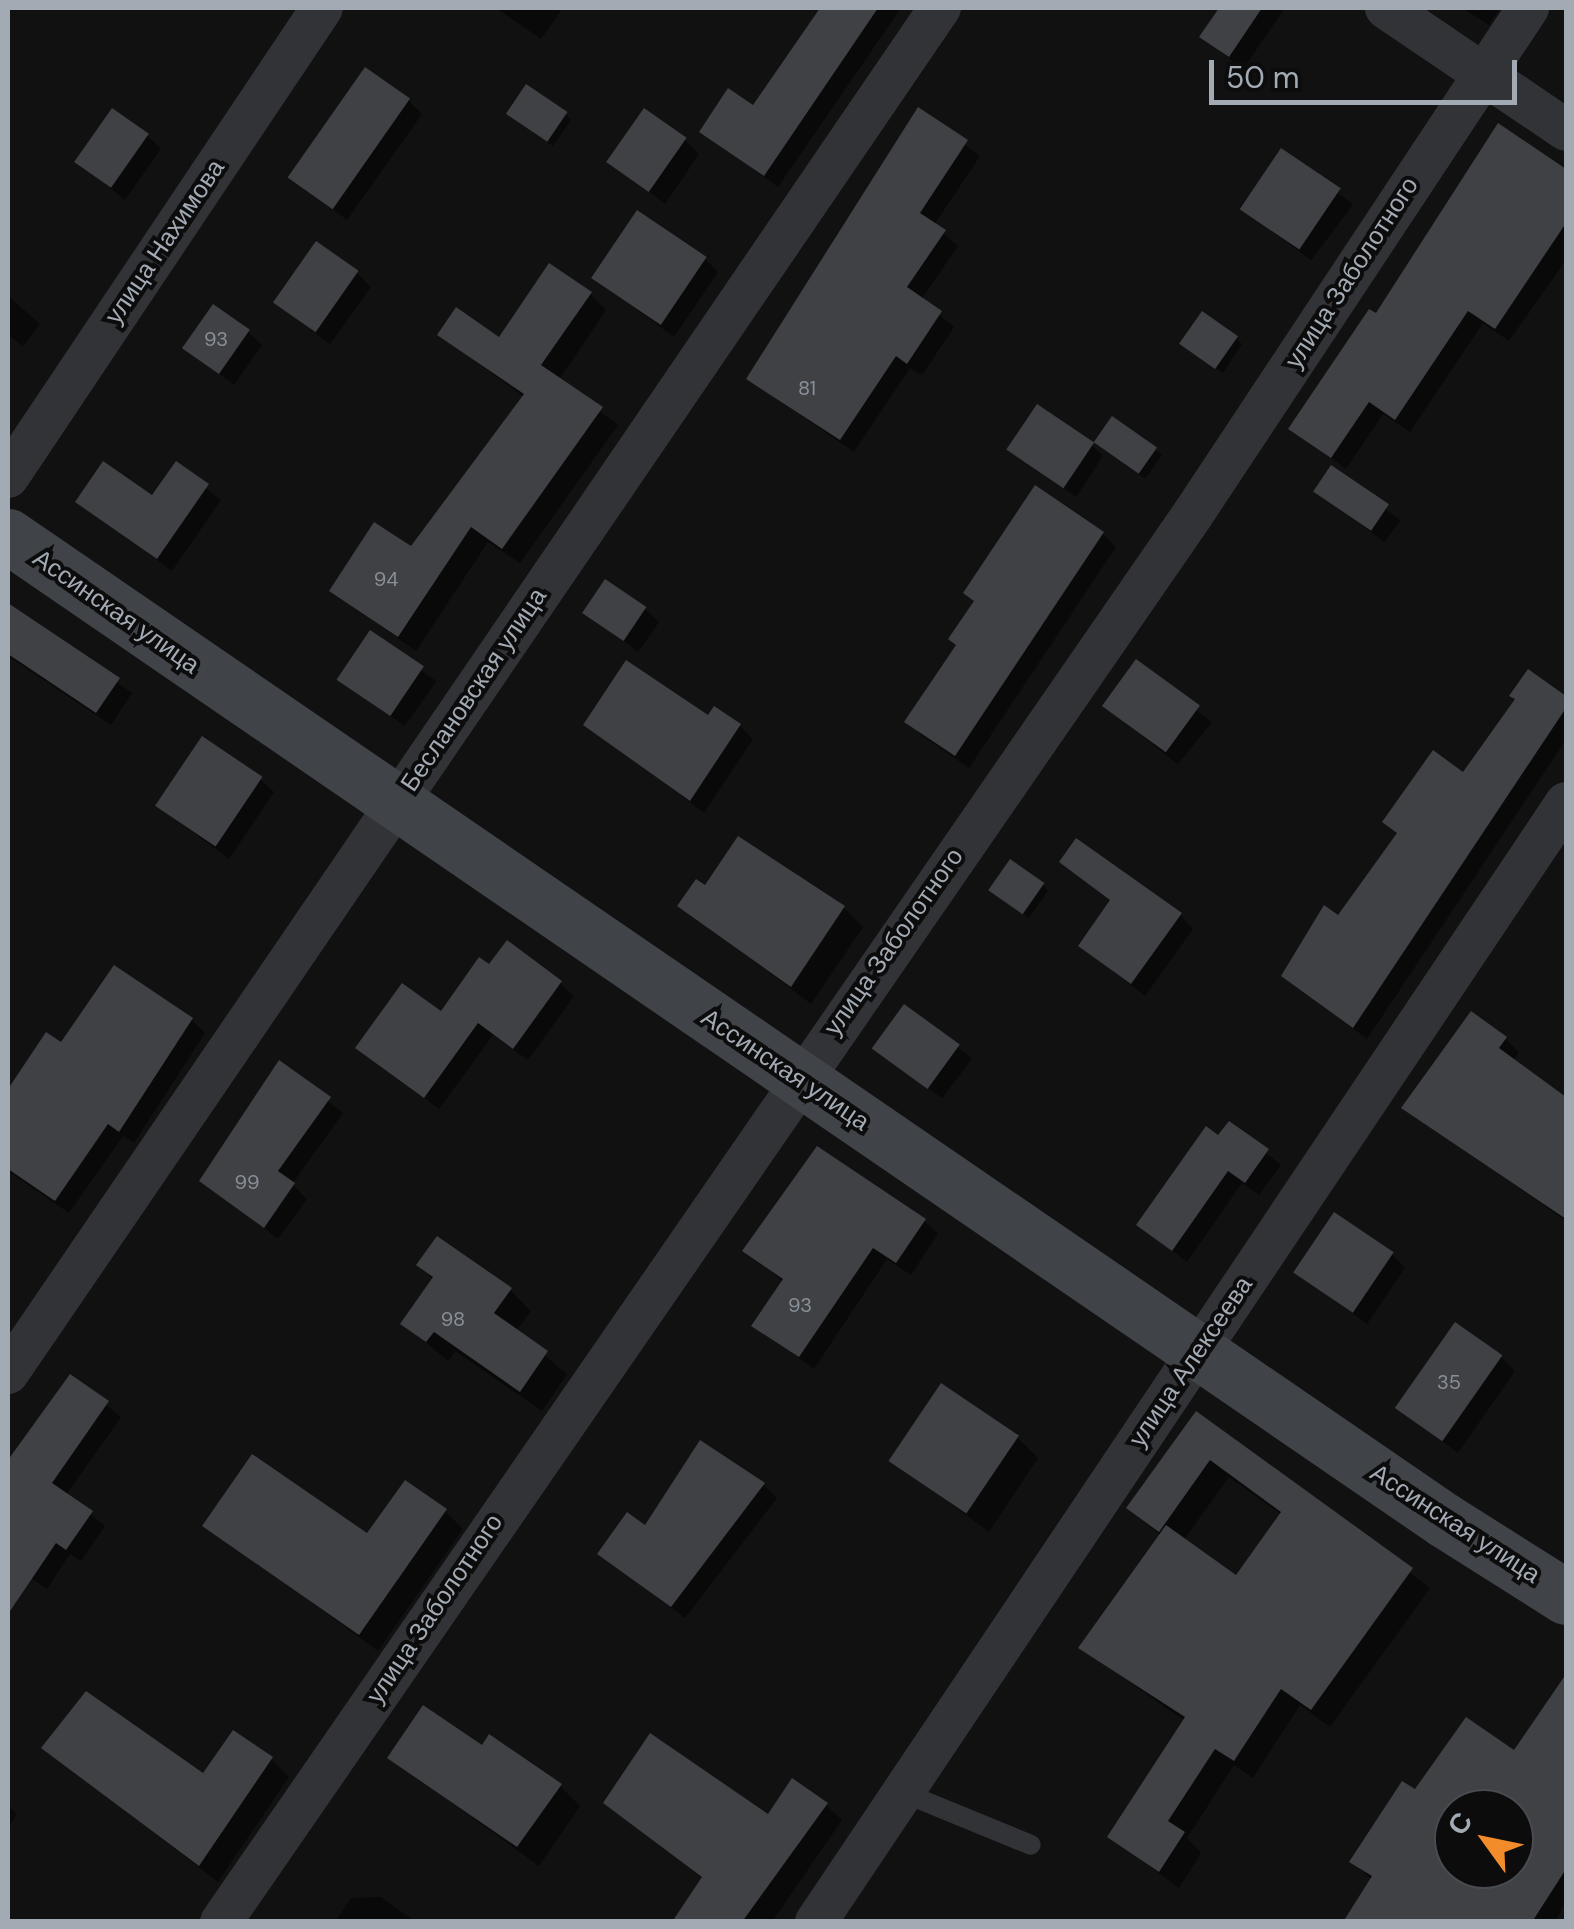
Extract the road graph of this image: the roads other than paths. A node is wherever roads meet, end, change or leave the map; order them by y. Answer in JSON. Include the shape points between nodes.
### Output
{"nodes":[{"id":1,"x":322,"y":8,"type":"edge"},
{"id":2,"x":940,"y":8,"type":"edge"},
{"id":3,"x":1386,"y":8,"type":"edge"},
{"id":4,"x":1528,"y":8,"type":"edge"},
{"id":5,"x":1484,"y":73,"type":"junction"},
{"id":6,"x":1566,"y":130,"type":"edge"},
{"id":7,"x":8,"y":477,"type":"edge"},
{"id":8,"x":8,"y":536,"type":"edge"},
{"id":9,"x":1566,"y":803,"type":"edge"},
{"id":10,"x":395,"y":806,"type":"junction"},
{"id":11,"x":798,"y":1079,"type":"junction"},
{"id":12,"x":1199,"y":1350,"type":"junction"},
{"id":13,"x":8,"y":1373,"type":"edge"},
{"id":14,"x":1566,"y":1596,"type":"edge"},
{"id":15,"x":902,"y":1792,"type":"junction"},
{"id":16,"x":1031,"y":1846,"type":"dead end"},
{"id":17,"x":221,"y":1922,"type":"edge"},
{"id":18,"x":816,"y":1922,"type":"edge"}],
"edges":[{"from":1,"to":7,"type":"street","name":"улица Нахимова"},
{"from":2,"to":10,"type":"street","name":"Беслановская улица"},
{"from":3,"to":5,"type":"street"},
{"from":4,"to":5,"type":"street","name":"улица Заболотного"},
{"from":5,"to":6,"type":"street"},
{"from":5,"to":11,"type":"street","name":"улица Заболотного","via":[[1193,514]]},
{"from":8,"to":10,"type":"street","name":"Ассинская улица"},
{"from":9,"to":12,"type":"street","name":"улица Алексеева"},
{"from":10,"to":11,"type":"street","name":"Ассинская улица"},
{"from":10,"to":13,"type":"street","name":"Беслановская улица"},
{"from":11,"to":12,"type":"street","name":"Ассинская улица"},
{"from":11,"to":17,"type":"street","name":"улица Заболотного"},
{"from":12,"to":14,"type":"street","name":"Ассинская улица"},
{"from":12,"to":15,"type":"street","name":"улица Алексеева"},
{"from":15,"to":16,"type":"lane"},
{"from":15,"to":18,"type":"street","name":"улица Алексеева"}]}
